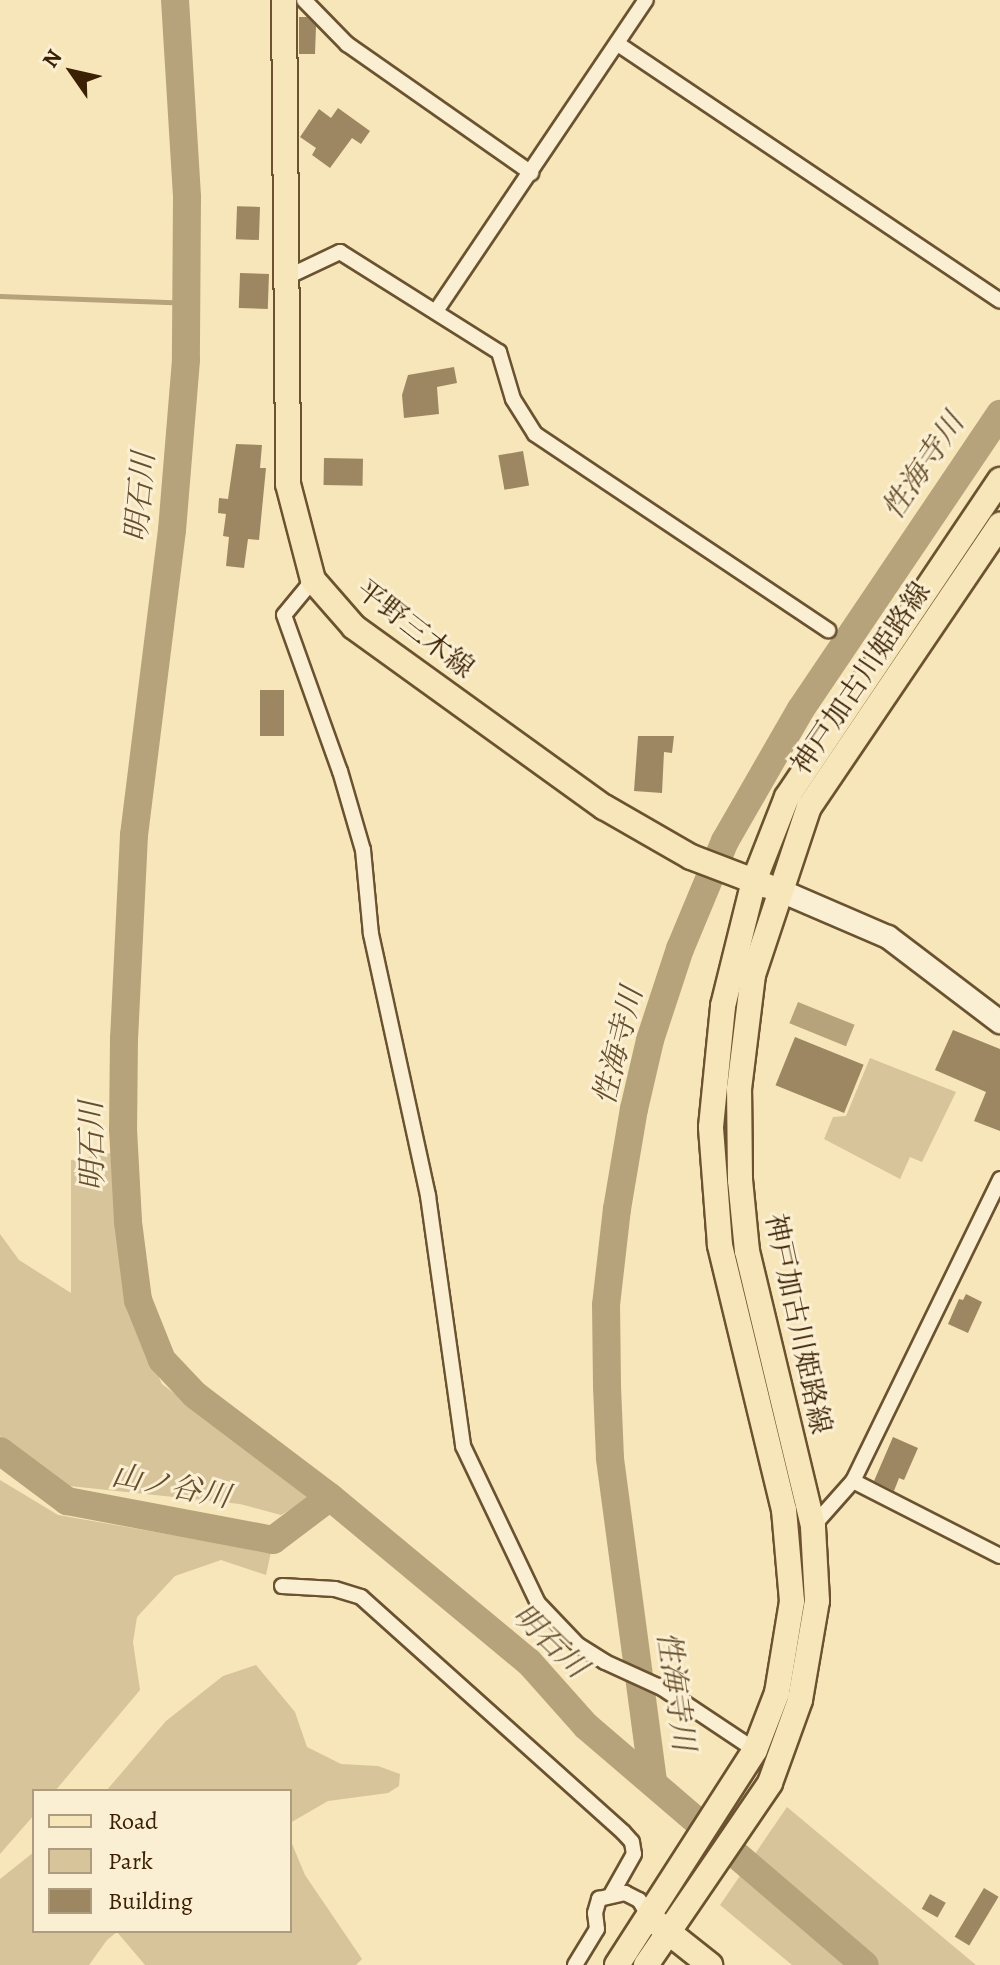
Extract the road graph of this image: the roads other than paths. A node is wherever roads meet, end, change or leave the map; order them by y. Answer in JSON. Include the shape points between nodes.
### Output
{"nodes":[{"id":1,"x":284,"y":0,"type":"edge"},
{"id":2,"x":304,"y":0,"type":"edge"},
{"id":3,"x":646,"y":0,"type":"edge"},
{"id":4,"x":618,"y":44,"type":"junction"},
{"id":5,"x":531,"y":173,"type":"junction"},
{"id":6,"x":285,"y":278,"type":"junction"},
{"id":7,"x":1000,"y":301,"type":"edge"},
{"id":8,"x":436,"y":311,"type":"junction"},
{"id":9,"x":1000,"y":480,"type":"edge"},
{"id":10,"x":1000,"y":525,"type":"edge"},
{"id":11,"x":313,"y":580,"type":"junction"},
{"id":12,"x":828,"y":630,"type":"dead end"},
{"id":13,"x":754,"y":881,"type":"junction"},
{"id":14,"x":781,"y":891,"type":"junction"},
{"id":15,"x":1000,"y":1022,"type":"edge"},
{"id":16,"x":1000,"y":1179,"type":"edge"},
{"id":17,"x":853,"y":1481,"type":"junction"},
{"id":18,"x":813,"y":1526,"type":"junction"},
{"id":19,"x":1000,"y":1556,"type":"edge"},
{"id":20,"x":282,"y":1586,"type":"dead end"},
{"id":21,"x":751,"y":1756,"type":"junction"},
{"id":22,"x":612,"y":1893,"type":"junction"},
{"id":23,"x":658,"y":1924,"type":"junction"},
{"id":24,"x":575,"y":1965,"type":"edge"},
{"id":25,"x":617,"y":1965,"type":"edge"},
{"id":26,"x":646,"y":1965,"type":"edge"},
{"id":27,"x":710,"y":1965,"type":"edge"}],
"edges":[{"from":1,"to":6,"type":"main road","name":"平野三木線"},
{"from":2,"to":5,"type":"street","via":[[347,44]]},
{"from":3,"to":4,"type":"street"},
{"from":4,"to":5,"type":"street"},
{"from":4,"to":7,"type":"street"},
{"from":5,"to":8,"type":"street"},
{"from":6,"to":8,"type":"street","via":[[340,252]]},
{"from":6,"to":11,"type":"main road","name":"平野三木線","via":[[288,484]]},
{"from":8,"to":12,"type":"street","via":[[499,352],[513,399],[535,434]]},
{"from":9,"to":13,"type":"main road","name":"神戸加古川姫路線","via":[[787,797]]},
{"from":10,"to":14,"type":"main road","name":"神戸加古川姫路線","via":[[809,807]]},
{"from":11,"to":13,"type":"main road","name":"平野三木線","via":[[354,627],[604,807],[691,857]]},
{"from":11,"to":21,"type":"street","via":[[284,615],[363,850],[371,934],[428,1196],[463,1446],[538,1603],[578,1645],[662,1688]]},
{"from":13,"to":14,"type":"main road","name":"平野三木線"},
{"from":13,"to":21,"type":"main road","name":"神戸加古川姫路線","via":[[723,1006],[711,1127],[720,1245],[784,1510],[792,1601],[777,1693]]},
{"from":14,"to":15,"type":"street","via":[[888,937]]},
{"from":14,"to":18,"type":"main road","name":"神戸加古川姫路線","via":[[753,975],[739,1089],[740,1180],[747,1251]]},
{"from":16,"to":17,"type":"street"},
{"from":17,"to":18,"type":"street"},
{"from":17,"to":19,"type":"street"},
{"from":18,"to":23,"type":"main road","name":"神戸加古川姫路線","via":[[817,1601],[800,1700],[770,1783],[695,1891]]},
{"from":20,"to":22,"type":"street","via":[[335,1589],[361,1597],[623,1832],[634,1854]]},
{"from":21,"to":23,"type":"main road","name":"神戸加古川姫路線","via":[[678,1873]]},
{"from":22,"to":23,"type":"street","via":[[639,1900]]},
{"from":22,"to":24,"type":"street","via":[[599,1899],[597,1929]]},
{"from":23,"to":25,"type":"main road","name":"神戸加古川姫路線"},
{"from":23,"to":26,"type":"main road","name":"神戸加古川姫路線"},
{"from":23,"to":27,"type":"main road"}]}
